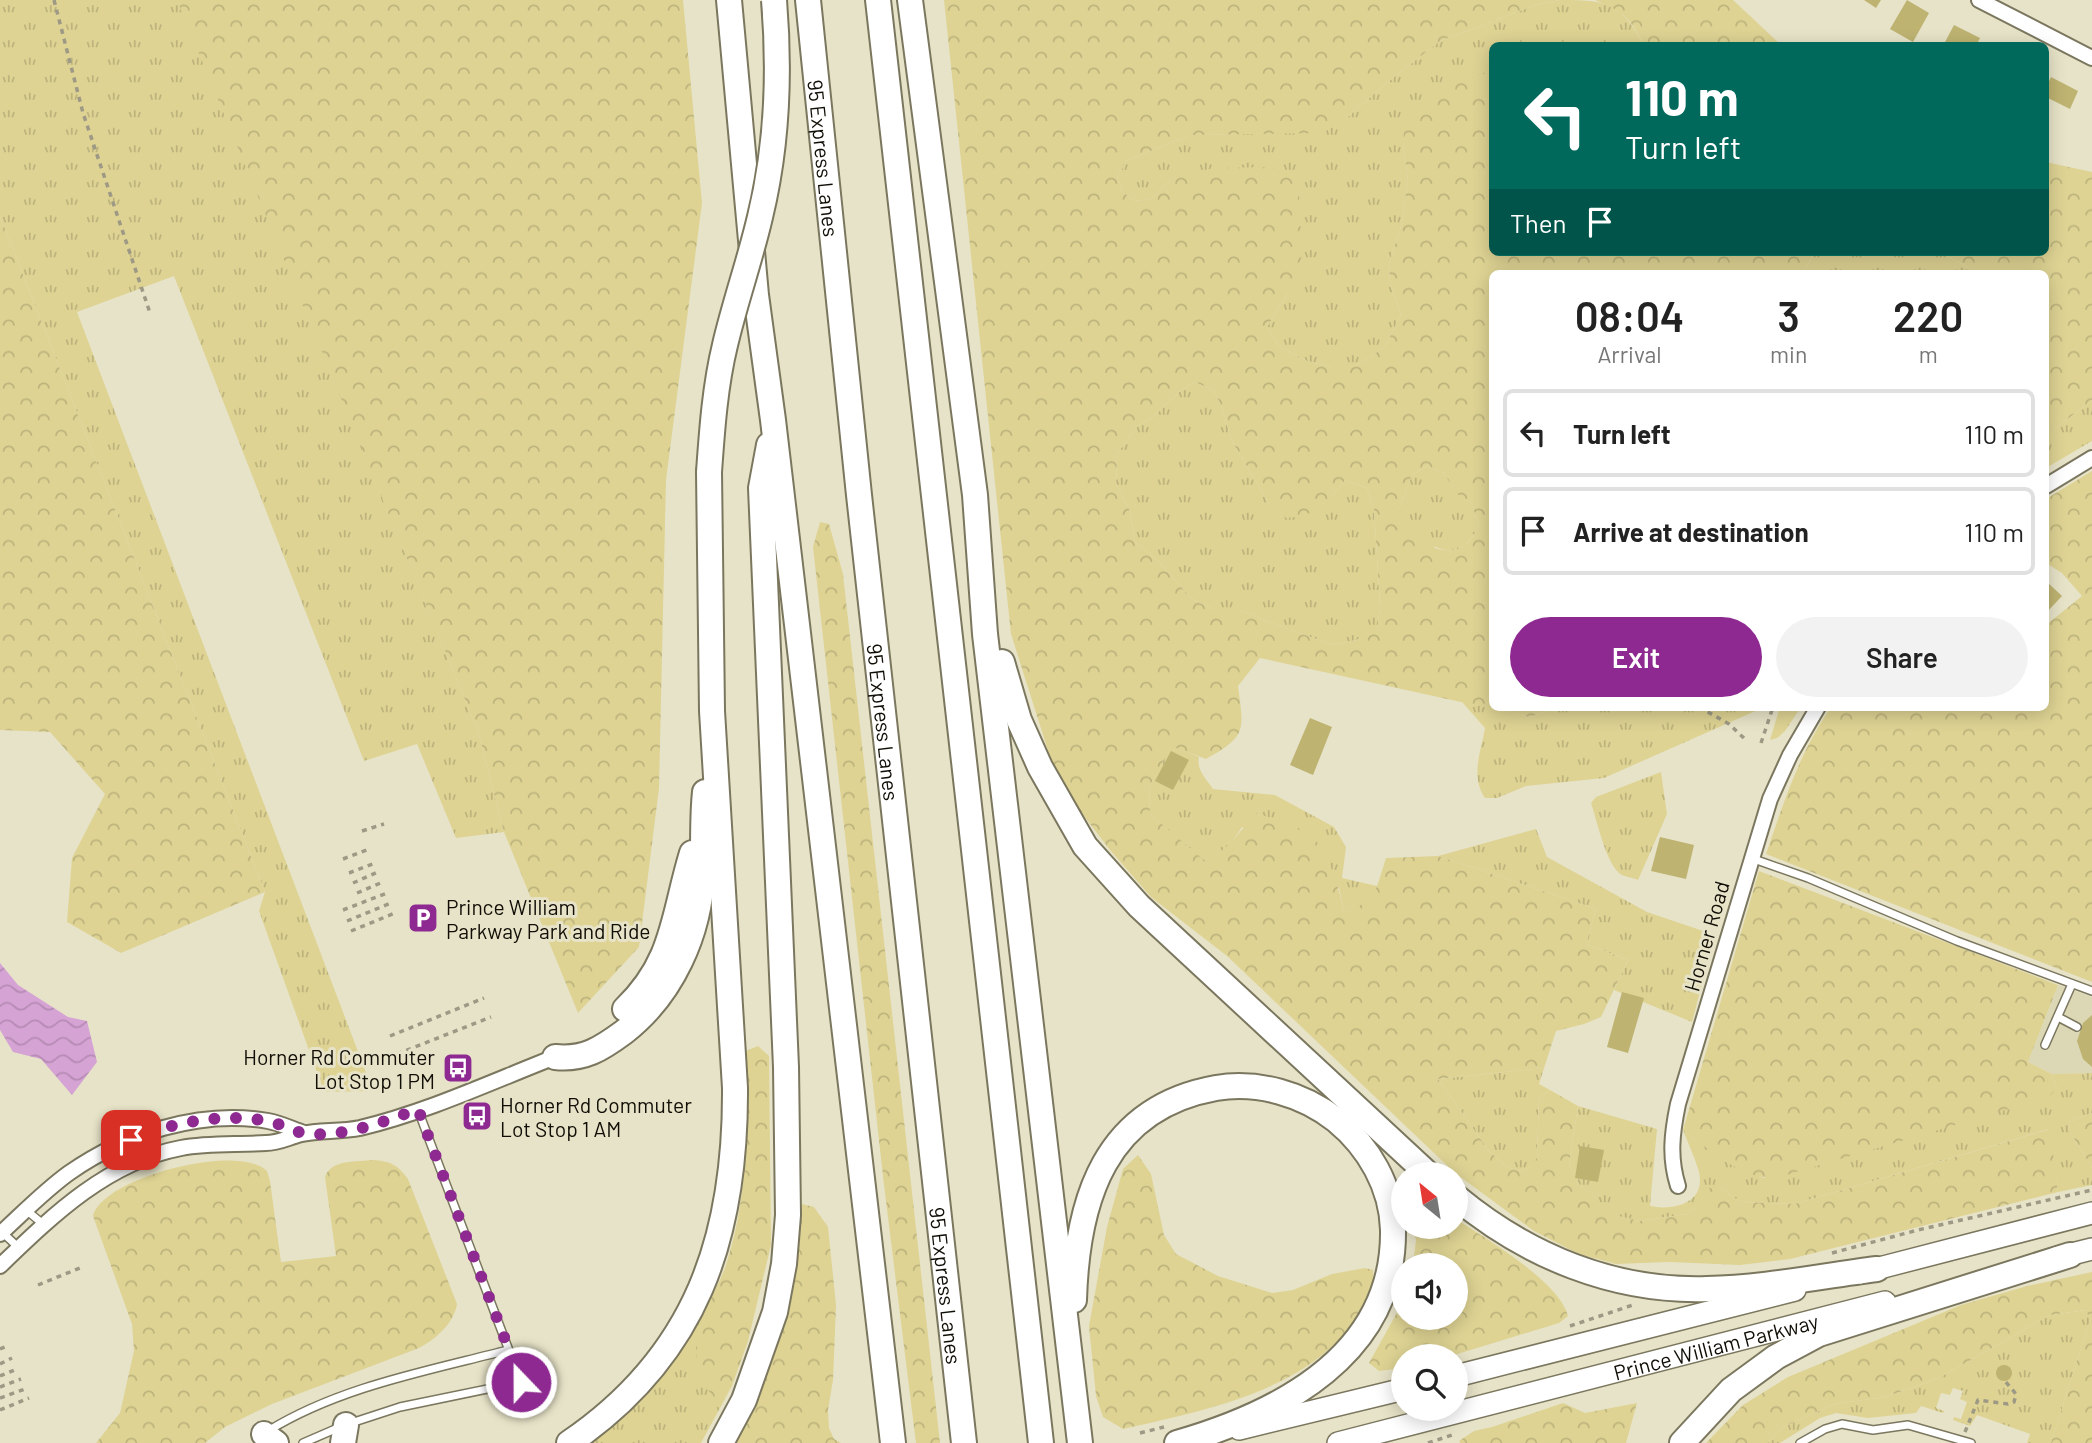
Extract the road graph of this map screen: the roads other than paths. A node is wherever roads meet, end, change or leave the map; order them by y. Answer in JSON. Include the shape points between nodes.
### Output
{"nodes":[{"id":1,"x":729,"y":0,"type":"edge"},
{"id":2,"x":774,"y":0,"type":"edge"},
{"id":3,"x":808,"y":0,"type":"edge"},
{"id":4,"x":878,"y":0,"type":"edge"},
{"id":5,"x":910,"y":0,"type":"edge"},
{"id":6,"x":1979,"y":0,"type":"edge"},
{"id":7,"x":2092,"y":58,"type":"edge"},
{"id":8,"x":774,"y":420,"type":"junction"},
{"id":9,"x":2092,"y":458,"type":"edge"},
{"id":10,"x":2049,"y":484,"type":"edge"},
{"id":11,"x":976,"y":512,"type":"junction"},
{"id":12,"x":712,"y":711,"type":"junction"},
{"id":13,"x":1816,"y":711,"type":"edge"},
{"id":14,"x":1750,"y":858,"type":"junction"},
{"id":15,"x":2073,"y":984,"type":"junction"},
{"id":16,"x":2092,"y":991,"type":"edge"},
{"id":17,"x":2058,"y":1017,"type":"junction"},
{"id":18,"x":2077,"y":1027,"type":"dead end"},
{"id":19,"x":2045,"y":1045,"type":"dead end"},
{"id":20,"x":555,"y":1057,"type":"joint"},
{"id":21,"x":418,"y":1109,"type":"junction"},
{"id":22,"x":303,"y":1133,"type":"junction"},
{"id":23,"x":1415,"y":1162,"type":"edge"},
{"id":24,"x":1678,"y":1186,"type":"dead end"},
{"id":25,"x":1468,"y":1206,"type":"edge"},
{"id":26,"x":26,"y":1210,"type":"junction"},
{"id":27,"x":2092,"y":1213,"type":"edge"},
{"id":28,"x":43,"y":1224,"type":"junction"},
{"id":29,"x":1,"y":1233,"type":"edge"},
{"id":30,"x":19,"y":1248,"type":"junction"},
{"id":31,"x":2081,"y":1252,"type":"edge"},
{"id":32,"x":0,"y":1266,"type":"edge"},
{"id":33,"x":1877,"y":1269,"type":"junction"},
{"id":34,"x":508,"y":1350,"type":"junction"},
{"id":35,"x":1072,"y":1371,"type":"junction"},
{"id":36,"x":1468,"y":1373,"type":"edge"},
{"id":37,"x":521,"y":1382,"type":"junction"},
{"id":38,"x":1391,"y":1392,"type":"edge"},
{"id":39,"x":530,"y":1406,"type":"dead end"},
{"id":40,"x":345,"y":1434,"type":"edge"},
{"id":41,"x":270,"y":1438,"type":"edge"},
{"id":42,"x":303,"y":1443,"type":"edge"},
{"id":43,"x":569,"y":1443,"type":"edge"},
{"id":44,"x":721,"y":1443,"type":"edge"},
{"id":45,"x":893,"y":1443,"type":"edge"},
{"id":46,"x":964,"y":1443,"type":"edge"},
{"id":47,"x":1041,"y":1443,"type":"edge"},
{"id":48,"x":1080,"y":1443,"type":"edge"},
{"id":49,"x":1177,"y":1443,"type":"edge"},
{"id":50,"x":1183,"y":1443,"type":"edge"},
{"id":51,"x":1338,"y":1443,"type":"edge"},
{"id":52,"x":1682,"y":1443,"type":"edge"},
{"id":53,"x":1800,"y":1443,"type":"edge"},
{"id":54,"x":1971,"y":1443,"type":"edge"}],
"edges":[{"from":1,"to":8,"type":"highway","via":[[756,295]]},
{"from":2,"to":12,"type":"highway","bridge":true,"via":[[777,40],[771,160],[761,217],[724,348],[713,414],[709,472]]},
{"from":3,"to":46,"type":"highway","name":"95 Express Lanes"},
{"from":4,"to":47,"type":"highway"},
{"from":5,"to":11,"type":"highway"},
{"from":6,"to":7,"type":"street"},
{"from":8,"to":44,"type":"highway","via":[[761,488],[788,1215],[775,1312],[744,1399]]},
{"from":8,"to":45,"type":"highway"},
{"from":9,"to":10,"type":"street"},
{"from":11,"to":23,"type":"highway","via":[[1008,689],[1040,767],[1086,846],[1139,906]]},
{"from":11,"to":35,"type":"highway","via":[[985,634]]},
{"from":12,"to":20,"type":"highway","via":[[700,895],[687,947],[676,971],[643,1015],[613,1040],[576,1059]]},
{"from":12,"to":43,"type":"highway","via":[[735,1088],[736,1132],[724,1221],[710,1266],[679,1333],[633,1391]]},
{"from":13,"to":14,"type":"street","name":"Horner Road","via":[[1770,799]]},
{"from":14,"to":15,"type":"lane"},
{"from":14,"to":24,"type":"street","name":"Horner Road","via":[[1672,1132]]},
{"from":15,"to":16,"type":"lane"},
{"from":15,"to":17,"type":"lane"},
{"from":17,"to":18,"type":"lane"},
{"from":17,"to":19,"type":"lane"},
{"from":20,"to":21,"type":"street"},
{"from":21,"to":22,"type":"street","via":[[359,1128]]},
{"from":21,"to":34,"type":"lane"},
{"from":22,"to":26,"type":"street","via":[[268,1121],[240,1118],[165,1127],[70,1173]]},
{"from":22,"to":28,"type":"street","via":[[275,1142],[203,1145],[159,1155],[91,1186]]},
{"from":25,"to":33,"type":"highway","via":[[1539,1253],[1621,1281],[1705,1289]]},
{"from":26,"to":28,"type":"lane"},
{"from":26,"to":29,"type":"street"},
{"from":27,"to":33,"type":"main road","name":"Prince William Parkway"},
{"from":28,"to":30,"type":"street"},
{"from":29,"to":30,"type":"lane"},
{"from":30,"to":32,"type":"street"},
{"from":31,"to":51,"type":"main road","name":"Prince William Parkway"},
{"from":31,"to":52,"type":"highway","via":[[1819,1334],[1776,1357],[1731,1390]]},
{"from":33,"to":36,"type":"main road","name":"Prince William Parkway"},
{"from":34,"to":37,"type":"lane"},
{"from":34,"to":41,"type":"lane","via":[[355,1391],[303,1412]]},
{"from":35,"to":48,"type":"highway"},
{"from":35,"to":49,"type":"highway","via":[[1081,1230],[1100,1174],[1132,1127],[1168,1102],[1226,1086],[1272,1089],[1319,1109],[1352,1135],[1368,1155],[1388,1197],[1393,1241],[1384,1294],[1367,1329],[1351,1348],[1300,1390],[1215,1432]]},
{"from":37,"to":39,"type":"lane"},
{"from":37,"to":40,"type":"lane","via":[[400,1407]]},
{"from":38,"to":50,"type":"main road"},
{"from":40,"to":42,"type":"lane"},
{"from":53,"to":54,"type":"lane","via":[[1838,1424],[1865,1430],[1909,1425]]}]}
